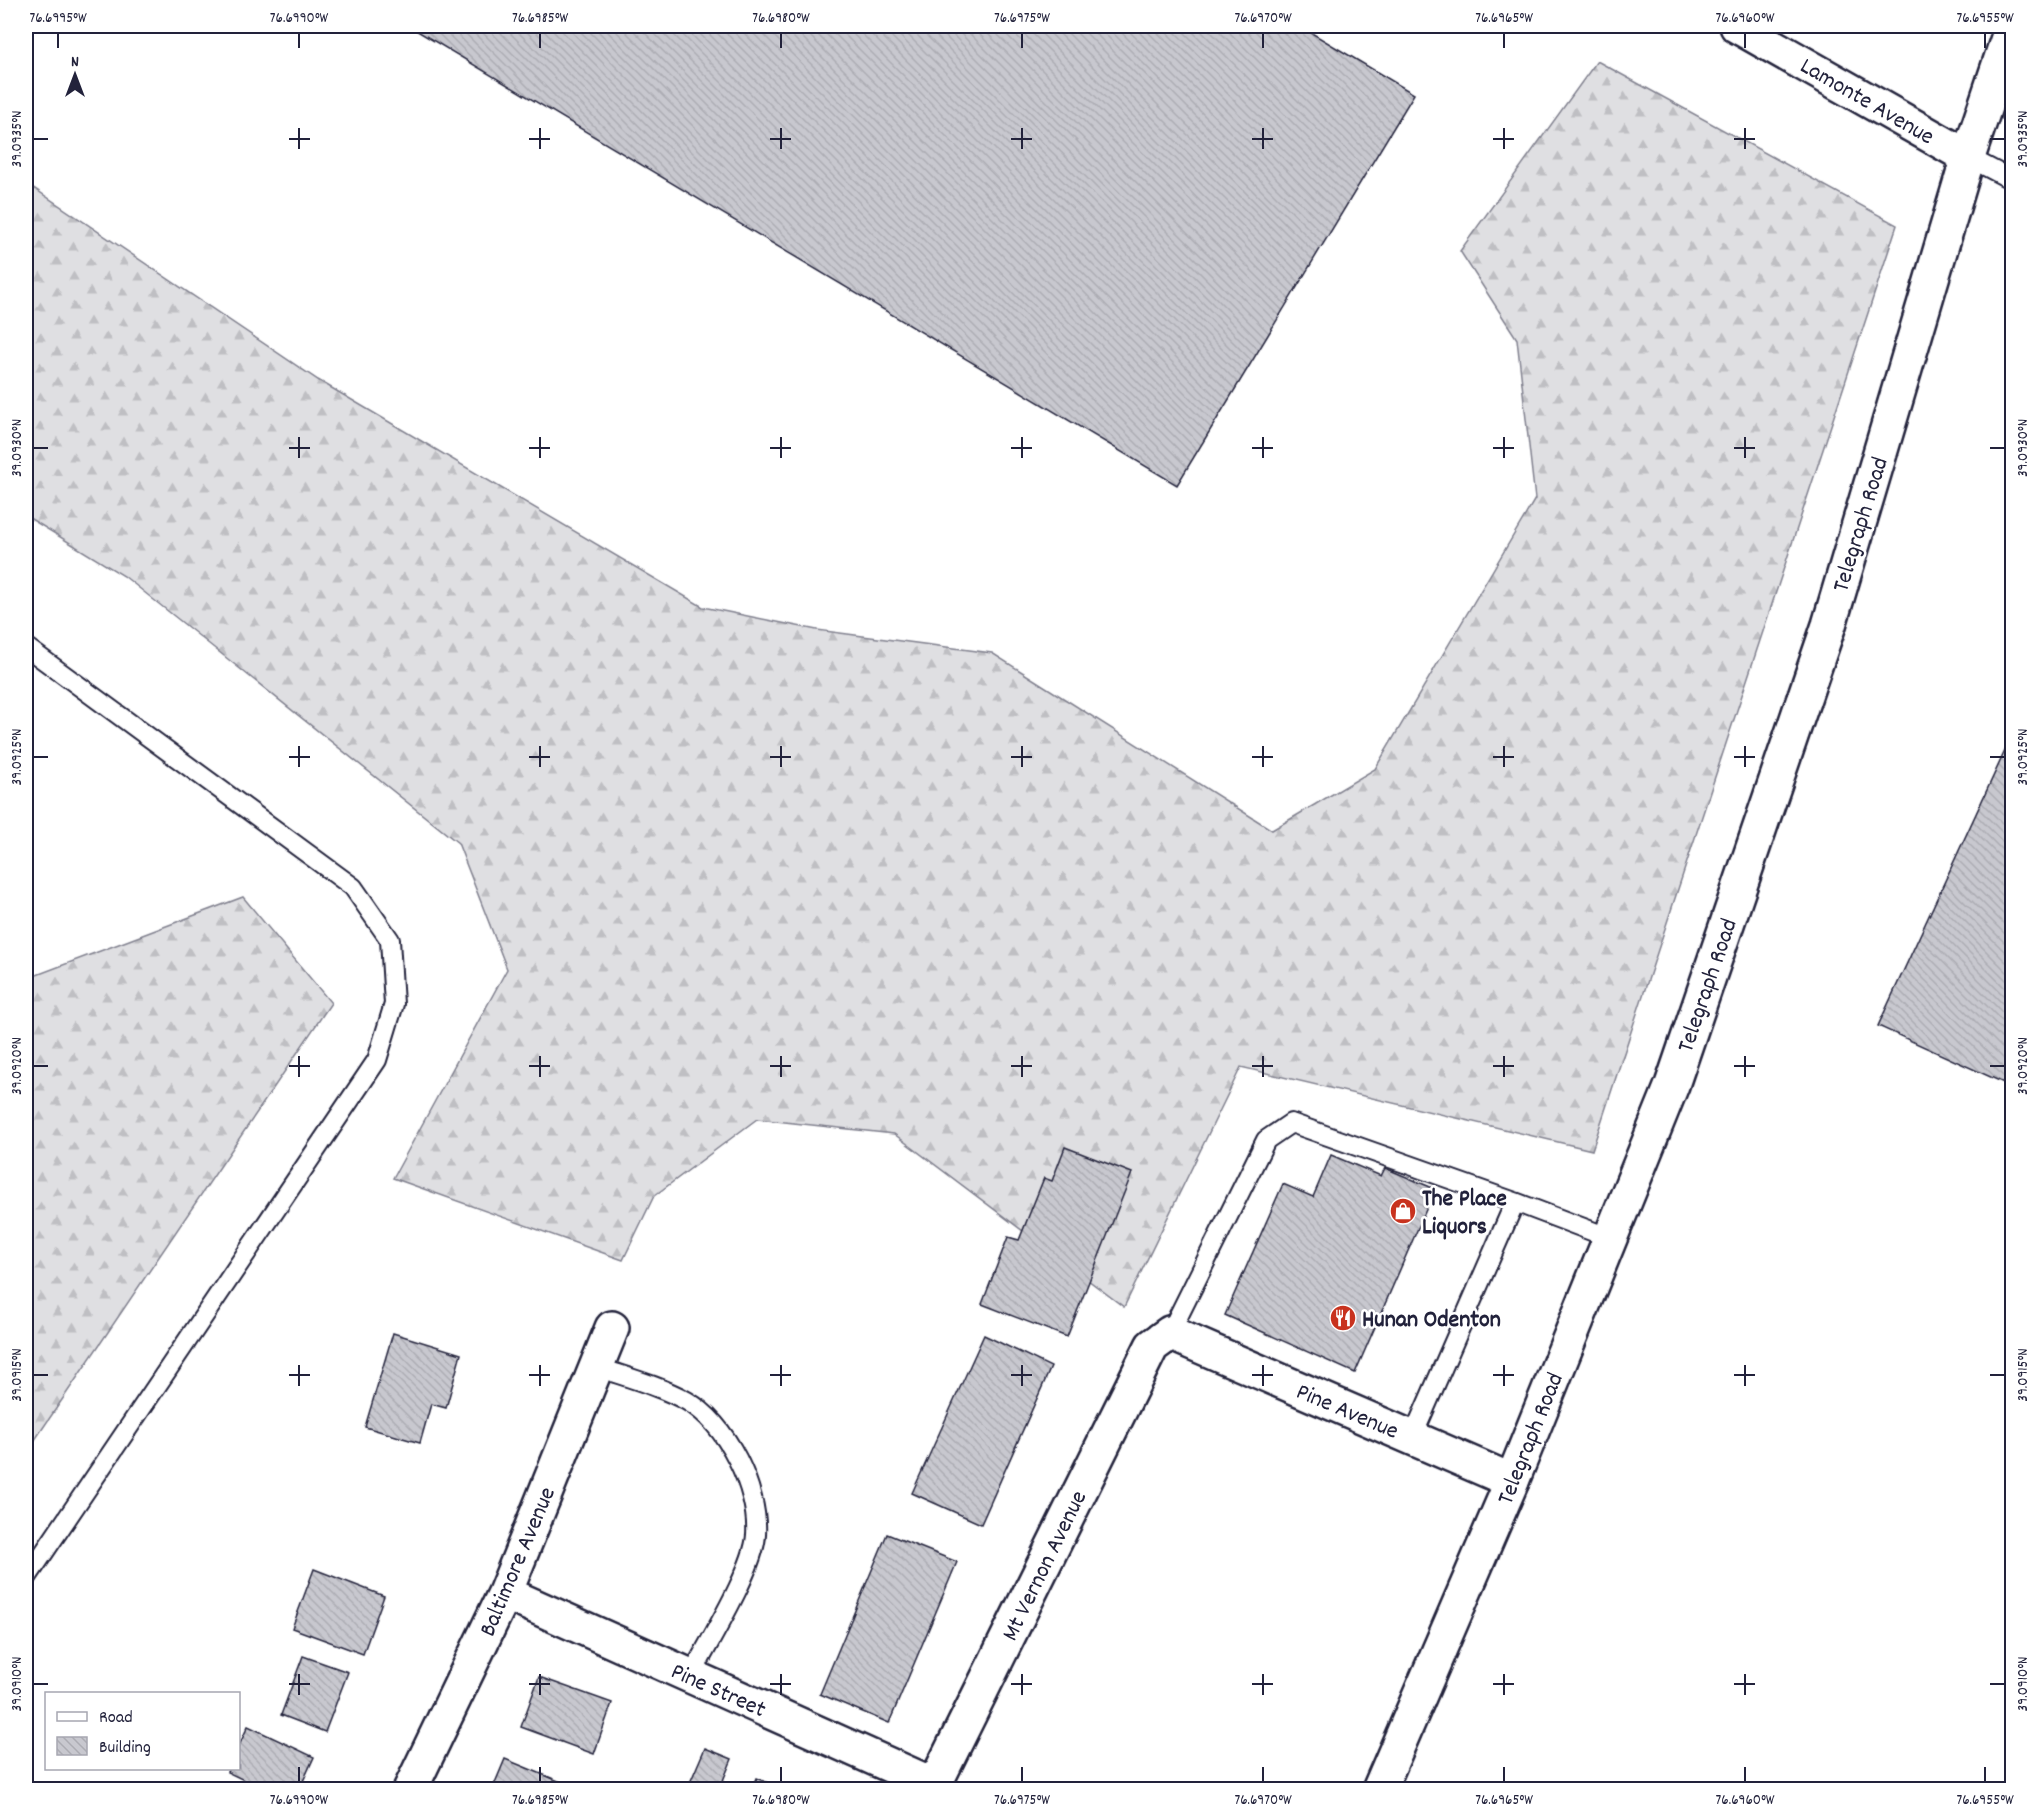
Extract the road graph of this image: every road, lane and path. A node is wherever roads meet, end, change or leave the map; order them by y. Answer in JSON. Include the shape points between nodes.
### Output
{"nodes":[{"id":1,"x":1737,"y":26,"type":"edge"},
{"id":2,"x":1994,"y":26,"type":"edge"},
{"id":3,"x":2012,"y":26,"type":"edge"},
{"id":4,"x":1968,"y":157,"type":"junction"},
{"id":5,"x":2013,"y":180,"type":"edge"},
{"id":6,"x":26,"y":647,"type":"edge"},
{"id":7,"x":1515,"y":1202,"type":"junction"},
{"id":8,"x":1610,"y":1238,"type":"junction"},
{"id":9,"x":612,"y":1328,"type":"dead end"},
{"id":10,"x":1161,"y":1339,"type":"junction"},
{"id":11,"x":597,"y":1367,"type":"junction"},
{"id":12,"x":1412,"y":1438,"type":"junction"},
{"id":13,"x":1512,"y":1481,"type":"junction"},
{"id":14,"x":26,"y":1579,"type":"edge"},
{"id":15,"x":505,"y":1593,"type":"junction"},
{"id":16,"x":691,"y":1676,"type":"junction"},
{"id":17,"x":933,"y":1787,"type":"edge"},
{"id":18,"x":410,"y":1790,"type":"edge"},
{"id":19,"x":1379,"y":1790,"type":"edge"}],
"edges":[{"from":1,"to":4,"type":"street","name":"Lamonte Avenue"},
{"from":2,"to":4,"type":"street","name":"Telegraph Road"},
{"from":3,"to":4,"type":"street","name":"Telegraph Road"},
{"from":4,"to":5,"type":"lane"},
{"from":4,"to":8,"type":"street","name":"Telegraph Road","via":[[1829,625],[1672,1085]]},
{"from":6,"to":14,"type":"lane","via":[[353,887],[390,940],[394,1004],[377,1060]]},
{"from":7,"to":8,"type":"lane"},
{"from":7,"to":10,"type":"lane","via":[[1291,1123],[1266,1140]]},
{"from":7,"to":12,"type":"lane"},
{"from":8,"to":13,"type":"street","name":"Telegraph Road"},
{"from":9,"to":11,"type":"street","name":"Baltimore Avenue"},
{"from":10,"to":12,"type":"street","name":"Pine Avenue"},
{"from":10,"to":17,"type":"street","name":"Mt Vernon Avenue"},
{"from":11,"to":15,"type":"street","name":"Baltimore Avenue"},
{"from":11,"to":16,"type":"lane","via":[[688,1402],[717,1427],[738,1458],[752,1498],[756,1535],[749,1564]]},
{"from":12,"to":13,"type":"street","name":"Pine Avenue"},
{"from":13,"to":19,"type":"street","name":"Telegraph Road"},
{"from":15,"to":16,"type":"street","name":"Pine Street"},
{"from":15,"to":18,"type":"street","name":"Baltimore Avenue"},
{"from":16,"to":17,"type":"street","name":"Pine Street"}]}
